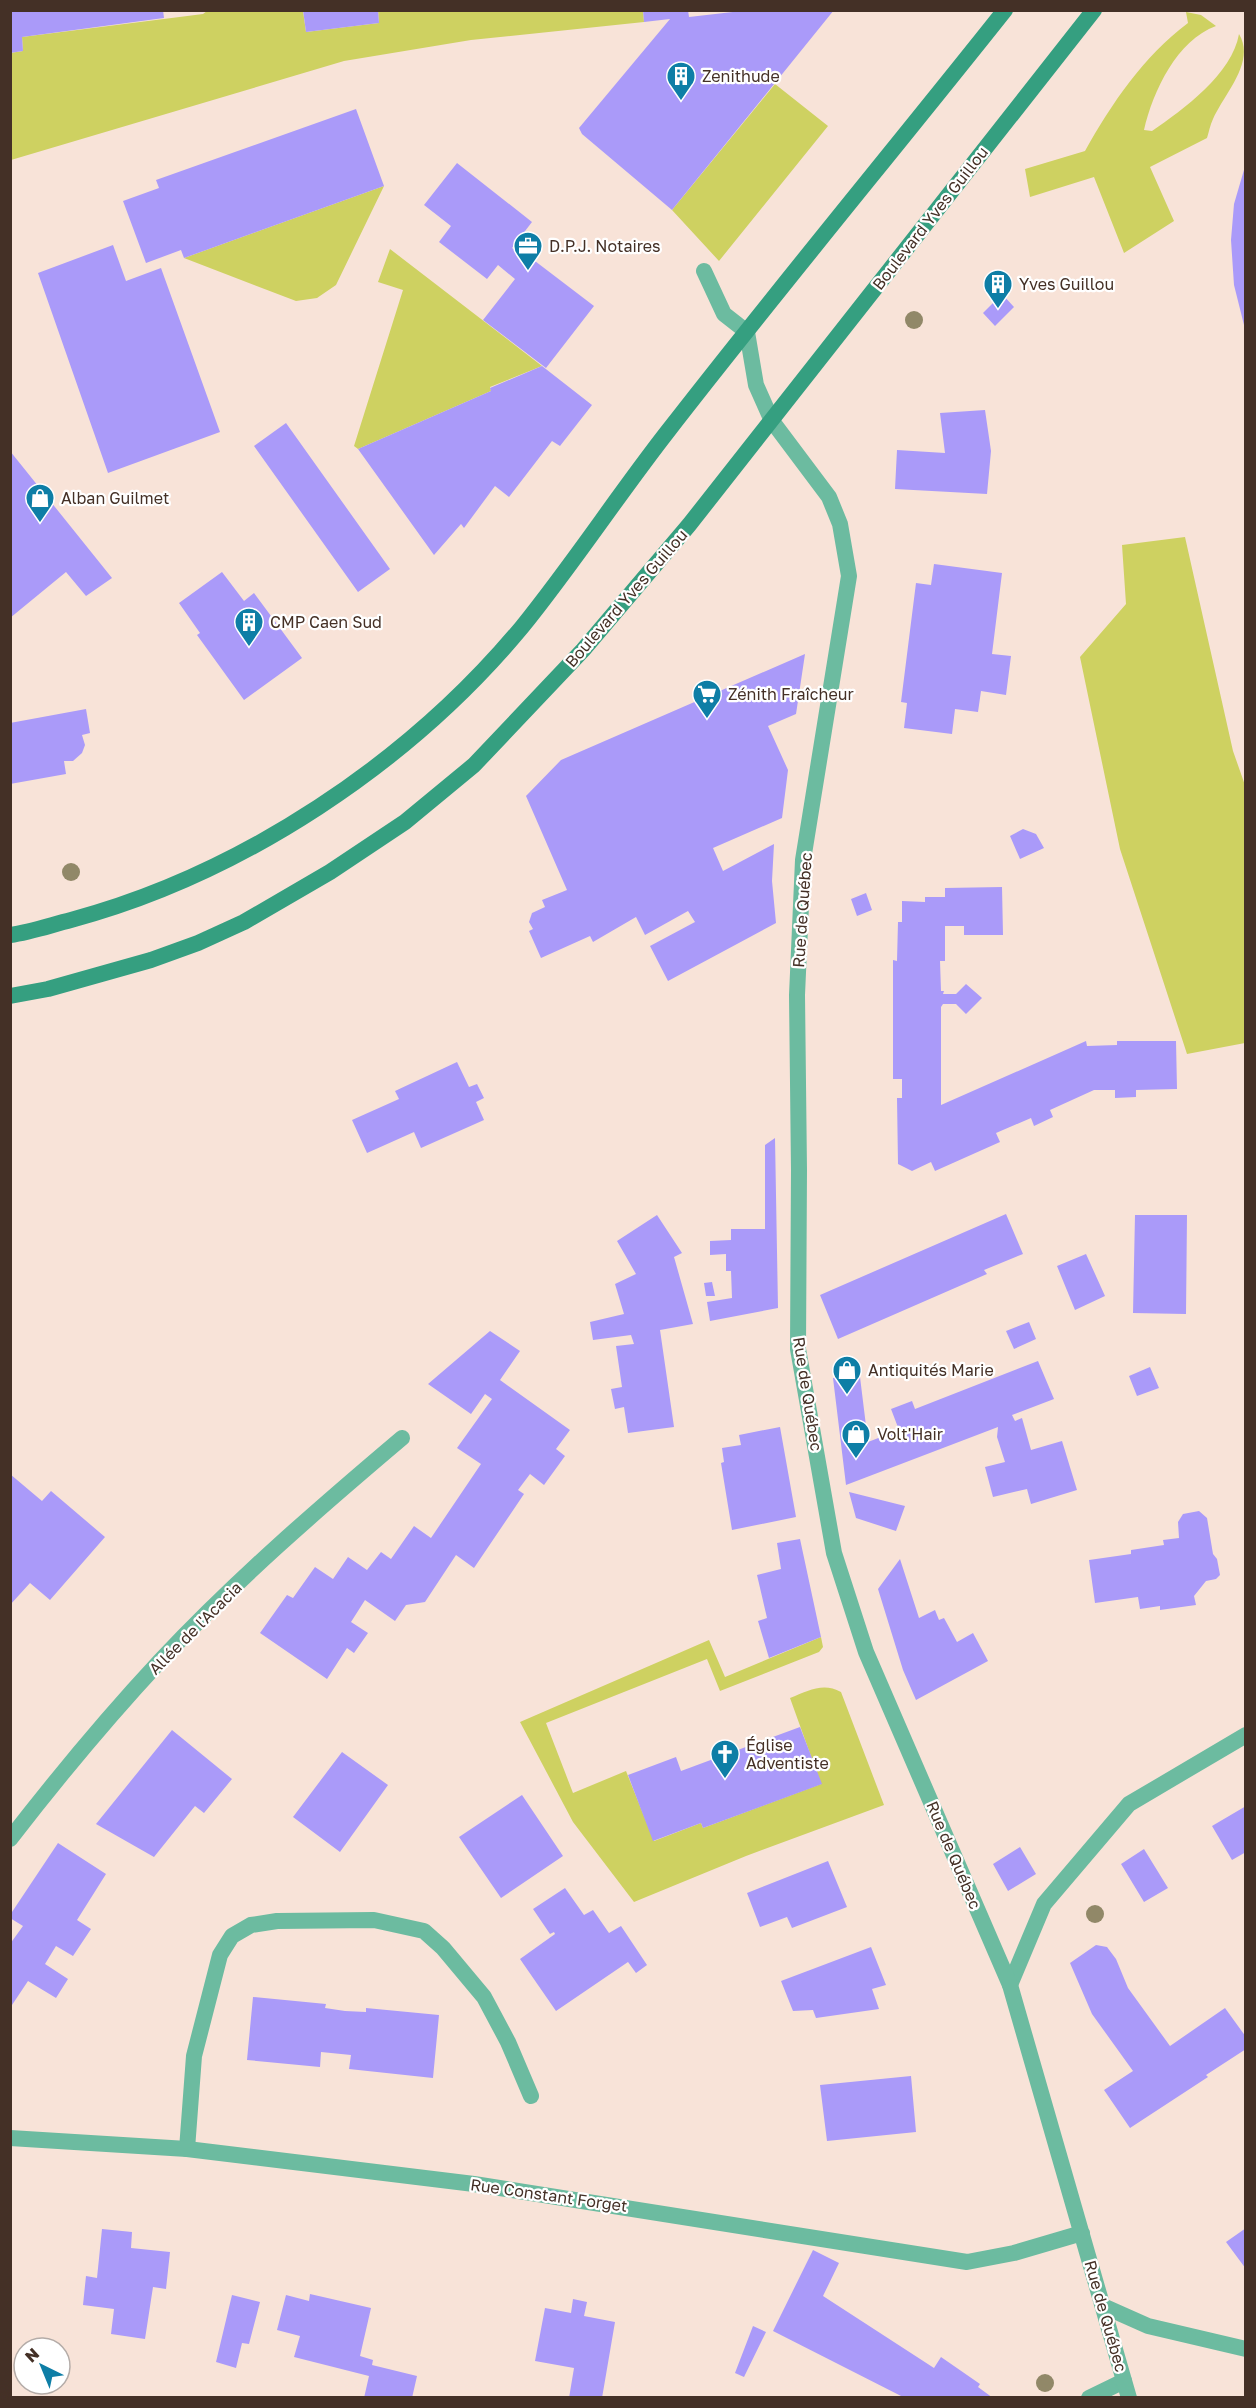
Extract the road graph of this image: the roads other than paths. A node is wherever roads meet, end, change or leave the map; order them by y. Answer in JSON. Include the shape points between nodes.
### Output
{"nodes":[{"id":1,"x":1005,"y":10,"type":"edge"},
{"id":2,"x":1094,"y":10,"type":"edge"},
{"id":3,"x":704,"y":271,"type":"dead end"},
{"id":4,"x":747,"y":332,"type":"junction"},
{"id":5,"x":772,"y":420,"type":"junction"},
{"id":6,"x":10,"y":935,"type":"edge"},
{"id":7,"x":10,"y":996,"type":"edge"},
{"id":8,"x":402,"y":1438,"type":"dead end"},
{"id":9,"x":1245,"y":1735,"type":"edge"},
{"id":10,"x":10,"y":1839,"type":"edge"},
{"id":11,"x":1010,"y":1985,"type":"junction"},
{"id":12,"x":531,"y":2096,"type":"dead end"},
{"id":13,"x":10,"y":2138,"type":"edge"},
{"id":14,"x":187,"y":2149,"type":"junction"},
{"id":15,"x":1082,"y":2233,"type":"junction"},
{"id":16,"x":1102,"y":2306,"type":"junction"},
{"id":17,"x":1245,"y":2349,"type":"edge"},
{"id":18,"x":1124,"y":2381,"type":"junction"},
{"id":19,"x":1089,"y":2397,"type":"edge"},
{"id":20,"x":1129,"y":2397,"type":"edge"}],
"edges":[{"from":1,"to":4,"type":"main road"},
{"from":2,"to":5,"type":"main road","name":"Boulevard Yves Guillou"},
{"from":3,"to":4,"type":"street","via":[[724,314]]},
{"from":4,"to":5,"type":"street","name":"Rue de Québec","via":[[756,385]]},
{"from":4,"to":6,"type":"main road","via":[[521,627],[431,720],[366,774],[296,821],[209,869],[118,908]]},
{"from":5,"to":7,"type":"main road","name":"Boulevard Yves Guillou","via":[[583,650],[474,765],[405,822],[302,889],[198,943],[117,970]]},
{"from":5,"to":11,"type":"street","name":"Rue de Québec","via":[[829,497],[840,525],[849,576],[803,860],[797,995],[798,1349],[834,1553],[866,1652]]},
{"from":8,"to":10,"type":"street","name":"Allée de l'Acacia","via":[[311,1515],[161,1659],[69,1763]]},
{"from":9,"to":11,"type":"street","via":[[1129,1804],[1044,1904]]},
{"from":11,"to":15,"type":"street","name":"Rue de Québec"},
{"from":12,"to":14,"type":"street","via":[[484,1998],[424,1931],[374,1920],[251,1925],[232,1936],[220,1955],[194,2055]]},
{"from":13,"to":14,"type":"street","name":"Rue Constant Forget"},
{"from":14,"to":15,"type":"street","name":"Rue Constant Forget","via":[[486,2186],[967,2262]]},
{"from":15,"to":16,"type":"street","name":"Rue de Québec"},
{"from":16,"to":17,"type":"street","via":[[1148,2326]]},
{"from":16,"to":18,"type":"street","name":"Rue de Québec"},
{"from":18,"to":19,"type":"street"},
{"from":18,"to":20,"type":"street","name":"Rue de Québec"}]}
